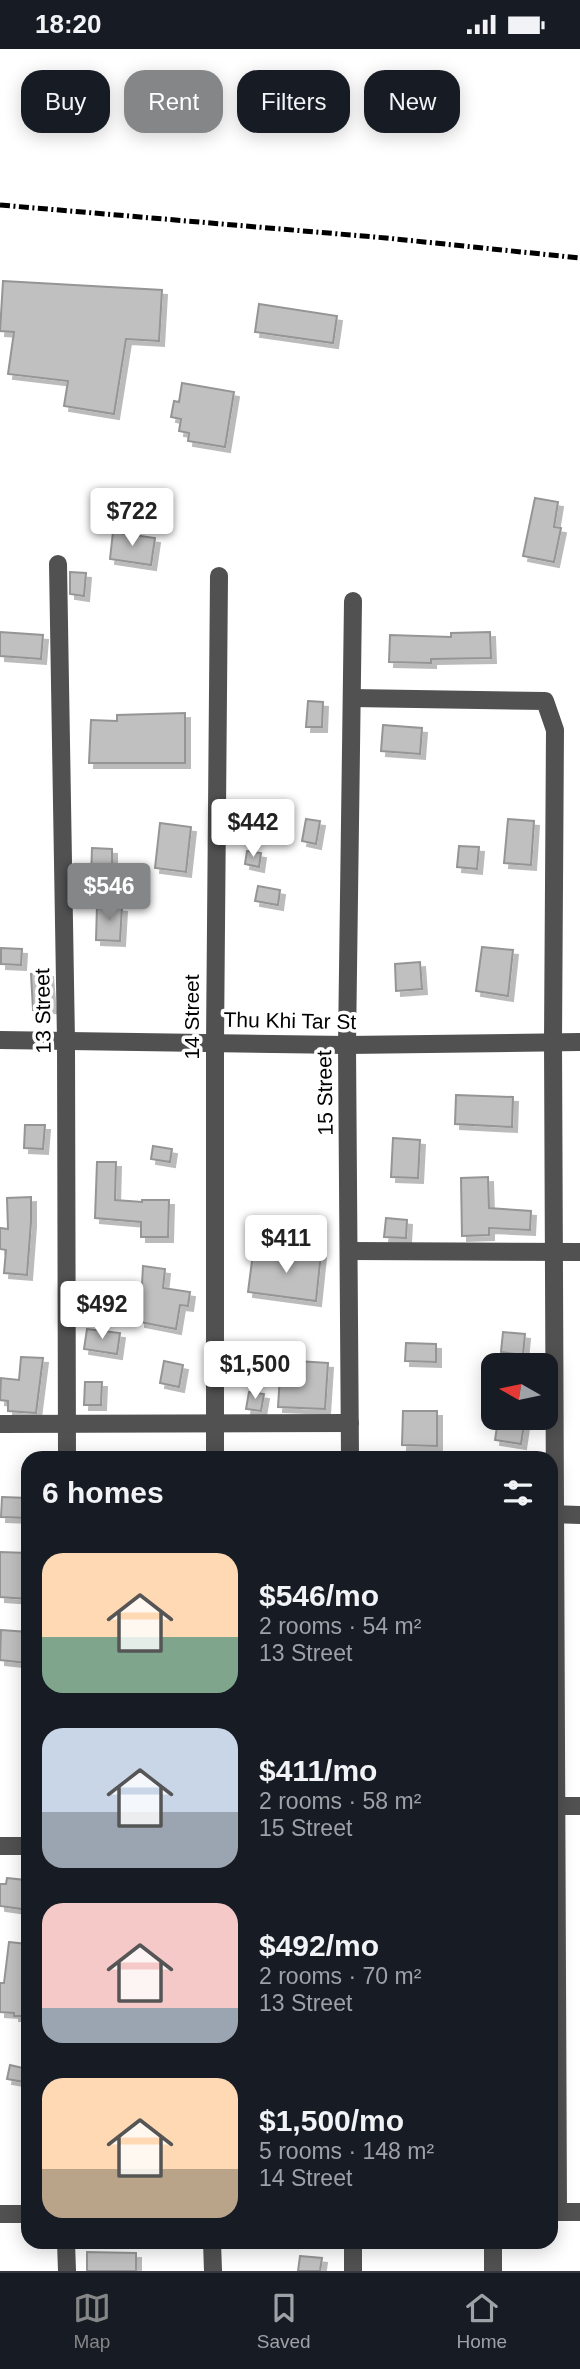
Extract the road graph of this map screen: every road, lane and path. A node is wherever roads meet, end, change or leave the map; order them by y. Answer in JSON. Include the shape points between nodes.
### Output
{"nodes":[{"id":1,"x":58,"y":564,"type":"dead end"},
{"id":2,"x":219,"y":576,"type":"dead end"},
{"id":3,"x":354,"y":601,"type":"dead end"},
{"id":4,"x":352,"y":698,"type":"junction"},
{"id":5,"x":0,"y":1040,"type":"edge"},
{"id":6,"x":66,"y":1041,"type":"junction"},
{"id":7,"x":553,"y":1041,"type":"junction"},
{"id":8,"x":580,"y":1042,"type":"edge"},
{"id":9,"x":215,"y":1043,"type":"junction"},
{"id":10,"x":347,"y":1045,"type":"junction"},
{"id":11,"x":350,"y":1251,"type":"junction"},
{"id":12,"x":554,"y":1252,"type":"junction"},
{"id":13,"x":580,"y":1252,"type":"edge"},
{"id":14,"x":350,"y":1423,"type":"junction"},
{"id":15,"x":0,"y":1424,"type":"edge"},
{"id":16,"x":67,"y":1424,"type":"junction"},
{"id":17,"x":215,"y":1424,"type":"junction"},
{"id":18,"x":67,"y":1451,"type":"edge"},
{"id":19,"x":215,"y":1451,"type":"edge"},
{"id":20,"x":350,"y":1451,"type":"edge"},
{"id":21,"x":553,"y":1451,"type":"edge"},
{"id":22,"x":558,"y":1514,"type":"edge"},
{"id":23,"x":580,"y":1515,"type":"edge"},
{"id":24,"x":558,"y":1806,"type":"edge"},
{"id":25,"x":580,"y":1806,"type":"edge"},
{"id":26,"x":0,"y":1846,"type":"edge"},
{"id":27,"x":21,"y":1846,"type":"edge"},
{"id":28,"x":558,"y":2212,"type":"edge"},
{"id":29,"x":580,"y":2212,"type":"edge"},
{"id":30,"x":0,"y":2214,"type":"edge"},
{"id":31,"x":21,"y":2214,"type":"edge"},
{"id":32,"x":66,"y":2249,"type":"edge"},
{"id":33,"x":212,"y":2249,"type":"edge"},
{"id":34,"x":353,"y":2249,"type":"edge"},
{"id":35,"x":493,"y":2249,"type":"edge"},
{"id":36,"x":66,"y":2271,"type":"edge"},
{"id":37,"x":213,"y":2271,"type":"edge"},
{"id":38,"x":353,"y":2271,"type":"edge"},
{"id":39,"x":493,"y":2271,"type":"edge"}],
"edges":[{"from":1,"to":6,"type":"street","name":"13 Street"},
{"from":2,"to":9,"type":"street","name":"14 Street"},
{"from":3,"to":4,"type":"street","name":"15 Street"},
{"from":4,"to":7,"type":"street","via":[[545,701],[555,730]]},
{"from":4,"to":10,"type":"street","name":"15 Street"},
{"from":5,"to":6,"type":"street","name":"Thu Khi Tar St"},
{"from":6,"to":9,"type":"street","name":"Thu Khi Tar St"},
{"from":6,"to":16,"type":"street","name":"13 Street"},
{"from":7,"to":8,"type":"street","name":"Thu Khi Tar St"},
{"from":7,"to":10,"type":"street","name":"Thu Khi Tar St"},
{"from":7,"to":12,"type":"street"},
{"from":9,"to":10,"type":"street","name":"Thu Khi Tar St"},
{"from":9,"to":17,"type":"street","name":"14 Street"},
{"from":10,"to":11,"type":"street","name":"15 Street"},
{"from":11,"to":12,"type":"street"},
{"from":11,"to":14,"type":"street","name":"15 Street"},
{"from":12,"to":13,"type":"street"},
{"from":12,"to":21,"type":"street"},
{"from":14,"to":17,"type":"street"},
{"from":14,"to":20,"type":"street","name":"15 Street"},
{"from":15,"to":16,"type":"street"},
{"from":16,"to":17,"type":"street"},
{"from":16,"to":18,"type":"street","name":"13 Street"},
{"from":17,"to":19,"type":"street","name":"14 Street"},
{"from":22,"to":23,"type":"street"},
{"from":24,"to":25,"type":"street"},
{"from":26,"to":27,"type":"street"},
{"from":28,"to":29,"type":"street"},
{"from":30,"to":31,"type":"street"},
{"from":32,"to":36,"type":"street"},
{"from":33,"to":37,"type":"street"},
{"from":34,"to":38,"type":"street"},
{"from":35,"to":39,"type":"street"}]}
